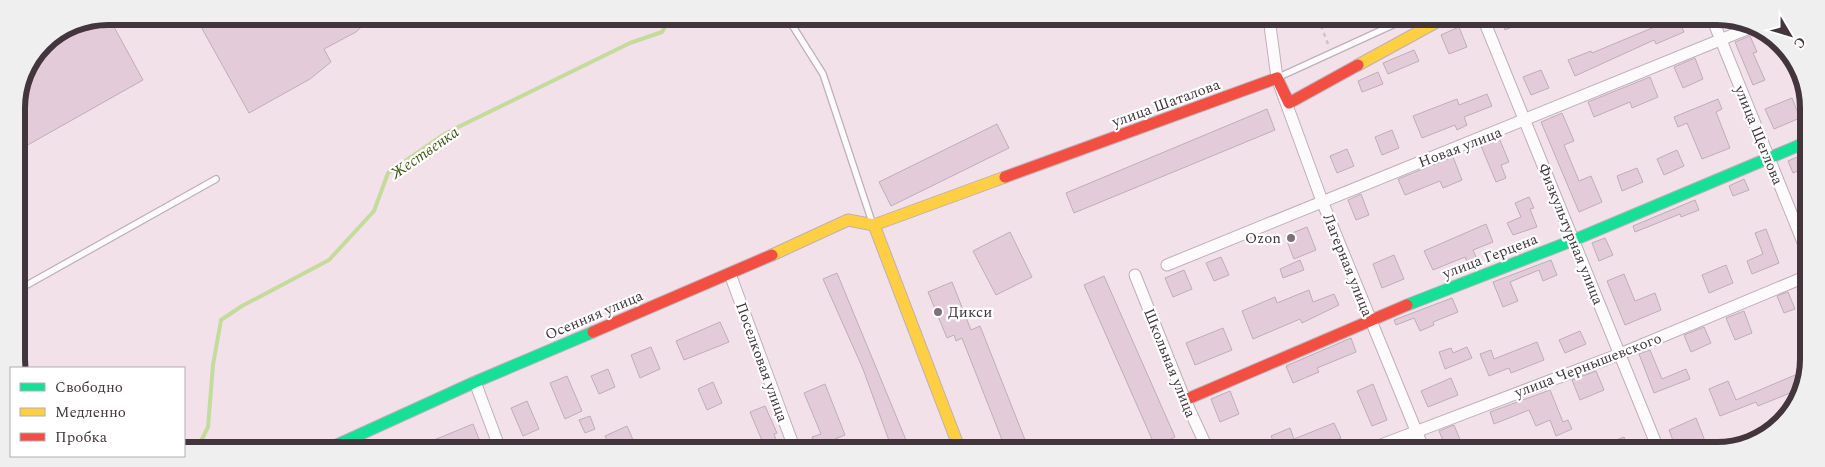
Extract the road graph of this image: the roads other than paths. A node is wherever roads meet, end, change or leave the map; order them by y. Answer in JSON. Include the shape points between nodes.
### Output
{"nodes":[{"id":1,"x":792,"y":25,"type":"edge"},
{"id":2,"x":1270,"y":25,"type":"edge"},
{"id":3,"x":1393,"y":25,"type":"edge"},
{"id":4,"x":1431,"y":25,"type":"edge"},
{"id":5,"x":1487,"y":25,"type":"edge"},
{"id":6,"x":1715,"y":25,"type":"edge"},
{"id":7,"x":1745,"y":30,"type":"edge"},
{"id":8,"x":1721,"y":40,"type":"junction"},
{"id":9,"x":1277,"y":78,"type":"junction"},
{"id":10,"x":1525,"y":121,"type":"junction"},
{"id":11,"x":1800,"y":145,"type":"edge"},
{"id":12,"x":1768,"y":157,"type":"junction"},
{"id":13,"x":216,"y":179,"type":"dead end"},
{"id":14,"x":1322,"y":201,"type":"junction"},
{"id":15,"x":874,"y":225,"type":"junction"},
{"id":16,"x":1800,"y":235,"type":"edge"},
{"id":17,"x":1574,"y":240,"type":"junction"},
{"id":18,"x":1167,"y":265,"type":"dead end"},
{"id":19,"x":730,"y":274,"type":"junction"},
{"id":20,"x":1134,"y":275,"type":"dead end"},
{"id":21,"x":1800,"y":279,"type":"edge"},
{"id":22,"x":25,"y":286,"type":"edge"},
{"id":23,"x":1370,"y":319,"type":"junction"},
{"id":24,"x":1620,"y":354,"type":"junction"},
{"id":25,"x":475,"y":382,"type":"junction"},
{"id":26,"x":1184,"y":400,"type":"junction"},
{"id":27,"x":1416,"y":430,"type":"junction"},
{"id":28,"x":354,"y":442,"type":"edge"},
{"id":29,"x":497,"y":442,"type":"edge"},
{"id":30,"x":792,"y":442,"type":"edge"},
{"id":31,"x":957,"y":442,"type":"edge"},
{"id":32,"x":1204,"y":442,"type":"edge"},
{"id":33,"x":1387,"y":442,"type":"edge"},
{"id":34,"x":1421,"y":442,"type":"edge"},
{"id":35,"x":1656,"y":442,"type":"edge"}],
"edges":[{"from":1,"to":15,"type":"lane","via":[[823,74]]},
{"from":2,"to":9,"type":"street","name":"Лагерная улица"},
{"from":3,"to":9,"type":"lane"},
{"from":4,"to":9,"type":"street","via":[[1289,103]]},
{"from":5,"to":10,"type":"street","name":"Физкультурная улица"},
{"from":6,"to":8,"type":"street","name":"улица Щеглова"},
{"from":7,"to":8,"type":"street","name":"Новая улица"},
{"from":8,"to":10,"type":"street","name":"Новая улица"},
{"from":8,"to":12,"type":"street","name":"улица Щеглова"},
{"from":9,"to":14,"type":"street","name":"Лагерная улица"},
{"from":9,"to":15,"type":"street","name":"улица Шаталова"},
{"from":10,"to":14,"type":"street","name":"Новая улица"},
{"from":10,"to":17,"type":"street","name":"Физкультурная улица"},
{"from":11,"to":12,"type":"street","name":"улица Герцена"},
{"from":12,"to":16,"type":"street","name":"улица Щеглова"},
{"from":12,"to":17,"type":"street","name":"улица Герцена"},
{"from":13,"to":22,"type":"lane"},
{"from":14,"to":18,"type":"street","name":"Новая улица"},
{"from":14,"to":23,"type":"street","name":"Лагерная улица"},
{"from":15,"to":19,"type":"street","name":"Осенняя улица","via":[[848,220]]},
{"from":15,"to":31,"type":"street"},
{"from":17,"to":23,"type":"street","name":"улица Герцена"},
{"from":17,"to":24,"type":"street","name":"Физкультурная улица"},
{"from":19,"to":25,"type":"street","name":"Осенняя улица"},
{"from":19,"to":30,"type":"street","name":"Поселковая улица"},
{"from":20,"to":26,"type":"street","name":"Школьная улица"},
{"from":21,"to":24,"type":"street","name":"улица Чернышевского"},
{"from":23,"to":26,"type":"street","name":"улица Герцена"},
{"from":23,"to":27,"type":"street","name":"Лагерная улица"},
{"from":24,"to":27,"type":"street","name":"улица Чернышевского"},
{"from":24,"to":35,"type":"street","name":"Физкультурная улица"},
{"from":25,"to":28,"type":"street","name":"Осенняя улица"},
{"from":25,"to":29,"type":"street"},
{"from":26,"to":32,"type":"street","name":"Школьная улица"},
{"from":27,"to":33,"type":"street","name":"улица Чернышевского"},
{"from":27,"to":34,"type":"street","name":"Лагерная улица"}]}
